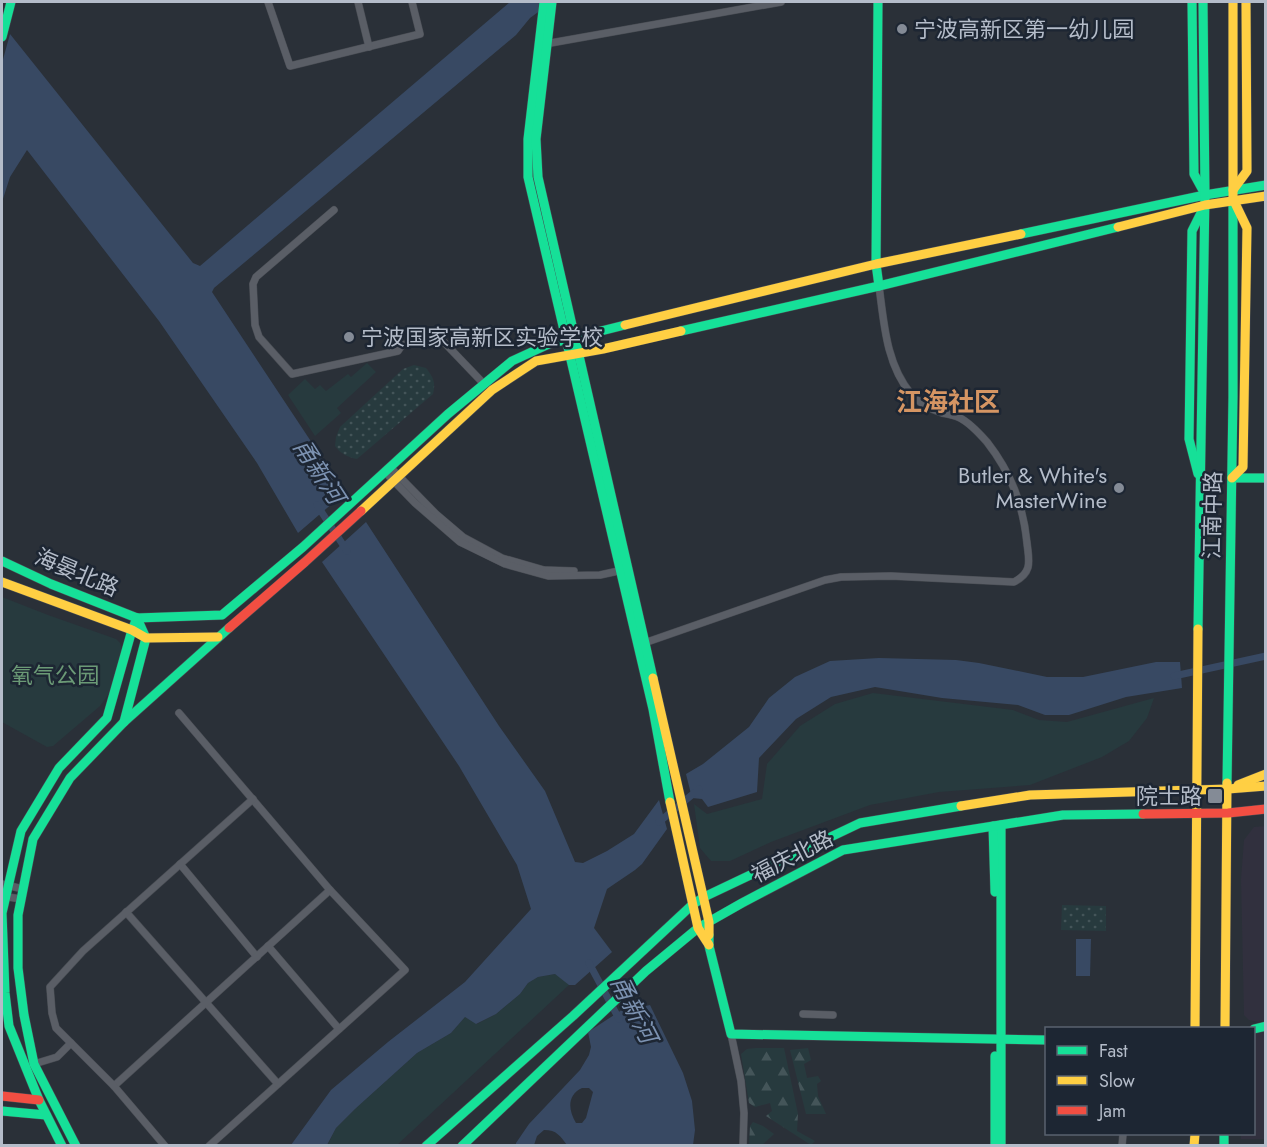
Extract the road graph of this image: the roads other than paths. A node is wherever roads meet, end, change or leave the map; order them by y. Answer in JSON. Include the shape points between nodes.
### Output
{"nodes":[{"id":1,"x":11,"y":2,"type":"edge"},
{"id":2,"x":268,"y":2,"type":"edge"},
{"id":3,"x":358,"y":2,"type":"edge"},
{"id":4,"x":412,"y":2,"type":"edge"},
{"id":5,"x":543,"y":2,"type":"edge"},
{"id":6,"x":552,"y":2,"type":"edge"},
{"id":7,"x":781,"y":2,"type":"edge"},
{"id":8,"x":878,"y":2,"type":"edge"},
{"id":9,"x":1192,"y":2,"type":"edge"},
{"id":10,"x":1203,"y":2,"type":"edge"},
{"id":11,"x":1233,"y":2,"type":"edge"},
{"id":12,"x":1246,"y":2,"type":"edge"},
{"id":13,"x":2,"y":37,"type":"edge"},
{"id":14,"x":543,"y":44,"type":"junction"},
{"id":15,"x":369,"y":47,"type":"junction"},
{"id":16,"x":1266,"y":185,"type":"edge"},
{"id":17,"x":1233,"y":196,"type":"junction"},
{"id":18,"x":1266,"y":196,"type":"edge"},
{"id":19,"x":1205,"y":200,"type":"junction"},
{"id":20,"x":334,"y":210,"type":"dead end"},
{"id":21,"x":876,"y":264,"type":"junction"},
{"id":22,"x":879,"y":286,"type":"junction"},
{"id":23,"x":571,"y":340,"type":"junction"},
{"id":24,"x":574,"y":354,"type":"junction"},
{"id":25,"x":484,"y":384,"type":"junction"},
{"id":26,"x":387,"y":470,"type":"junction"},
{"id":27,"x":1232,"y":478,"type":"junction"},
{"id":28,"x":1266,"y":478,"type":"edge"},
{"id":29,"x":396,"y":479,"type":"junction"},
{"id":30,"x":2,"y":561,"type":"edge"},
{"id":31,"x":624,"y":568,"type":"junction"},
{"id":32,"x":2,"y":582,"type":"edge"},
{"id":33,"x":137,"y":618,"type":"junction"},
{"id":34,"x":132,"y":630,"type":"junction"},
{"id":35,"x":218,"y":637,"type":"junction"},
{"id":36,"x":146,"y":638,"type":"junction"},
{"id":37,"x":641,"y":643,"type":"junction"},
{"id":38,"x":179,"y":713,"type":"dead end"},
{"id":39,"x":124,"y":722,"type":"junction"},
{"id":40,"x":1266,"y":774,"type":"edge"},
{"id":41,"x":1266,"y":786,"type":"edge"},
{"id":42,"x":1195,"y":789,"type":"junction"},
{"id":43,"x":1228,"y":789,"type":"junction"},
{"id":44,"x":253,"y":799,"type":"junction"},
{"id":45,"x":1266,"y":809,"type":"edge"},
{"id":46,"x":1228,"y":813,"type":"junction"},
{"id":47,"x":1195,"y":814,"type":"junction"},
{"id":48,"x":1266,"y":815,"type":"edge"},
{"id":49,"x":997,"y":825,"type":"junction"},
{"id":50,"x":180,"y":864,"type":"junction"},
{"id":51,"x":5,"y":885,"type":"edge"},
{"id":52,"x":23,"y":889,"type":"junction"},
{"id":53,"x":330,"y":890,"type":"junction"},
{"id":54,"x":3,"y":896,"type":"edge"},
{"id":55,"x":704,"y":897,"type":"junction"},
{"id":56,"x":21,"y":899,"type":"junction"},
{"id":57,"x":692,"y":905,"type":"junction"},
{"id":58,"x":126,"y":912,"type":"junction"},
{"id":59,"x":709,"y":922,"type":"junction"},
{"id":60,"x":698,"y":928,"type":"junction"},
{"id":61,"x":268,"y":946,"type":"junction"},
{"id":62,"x":709,"y":946,"type":"junction"},
{"id":63,"x":257,"y":957,"type":"junction"},
{"id":64,"x":206,"y":1002,"type":"junction"},
{"id":65,"x":803,"y":1014,"type":"dead end"},
{"id":66,"x":833,"y":1015,"type":"dead end"},
{"id":67,"x":1195,"y":1027,"type":"edge"},
{"id":68,"x":1225,"y":1027,"type":"edge"},
{"id":69,"x":339,"y":1029,"type":"junction"},
{"id":70,"x":731,"y":1034,"type":"junction"},
{"id":71,"x":998,"y":1040,"type":"junction"},
{"id":72,"x":1045,"y":1040,"type":"edge"},
{"id":73,"x":71,"y":1043,"type":"junction"},
{"id":74,"x":34,"y":1064,"type":"junction"},
{"id":75,"x":278,"y":1084,"type":"junction"},
{"id":76,"x":114,"y":1086,"type":"junction"},
{"id":77,"x":2,"y":1096,"type":"edge"},
{"id":78,"x":39,"y":1100,"type":"junction"},
{"id":79,"x":2,"y":1111,"type":"edge"},
{"id":80,"x":46,"y":1115,"type":"junction"},
{"id":81,"x":62,"y":1146,"type":"edge"},
{"id":82,"x":76,"y":1146,"type":"edge"},
{"id":83,"x":165,"y":1146,"type":"edge"},
{"id":84,"x":209,"y":1146,"type":"edge"},
{"id":85,"x":426,"y":1146,"type":"edge"},
{"id":86,"x":462,"y":1146,"type":"edge"},
{"id":87,"x":743,"y":1146,"type":"edge"},
{"id":88,"x":995,"y":1146,"type":"edge"},
{"id":89,"x":1001,"y":1146,"type":"edge"}],
"edges":[{"from":1,"to":13,"type":"main road"},
{"from":2,"to":15,"type":"street","via":[[290,66]]},
{"from":3,"to":15,"type":"street"},
{"from":4,"to":15,"type":"street","via":[[420,34]]},
{"from":5,"to":14,"type":"main road"},
{"from":6,"to":14,"type":"main road"},
{"from":7,"to":14,"type":"street"},
{"from":8,"to":21,"type":"main road"},
{"from":9,"to":19,"type":"main road","via":[[1194,174]]},
{"from":10,"to":19,"type":"main road","name":"江南中路"},
{"from":11,"to":17,"type":"main road","name":"江南中路"},
{"from":12,"to":17,"type":"main road","via":[[1247,171]]},
{"from":14,"to":23,"type":"main road","via":[[536,139],[538,177]]},
{"from":16,"to":17,"type":"main road"},
{"from":17,"to":18,"type":"main road"},
{"from":17,"to":19,"type":"main road"},
{"from":17,"to":27,"type":"main road","name":"江南中路"},
{"from":19,"to":21,"type":"main road"},
{"from":19,"to":22,"type":"main road"},
{"from":19,"to":42,"type":"main road","name":"江南中路"},
{"from":20,"to":25,"type":"street","via":[[256,277],[255,325],[259,337],[292,374],[440,338]]},
{"from":21,"to":22,"type":"main road"},
{"from":21,"to":23,"type":"main road"},
{"from":22,"to":24,"type":"main road"},
{"from":22,"to":37,"type":"street","via":[[886,343],[903,382],[926,407],[970,424],[1010,476],[1026,534],[1028,571],[1014,582],[859,576],[825,580]]},
{"from":23,"to":24,"type":"main road"},
{"from":23,"to":25,"type":"main road","via":[[549,344],[512,361]]},
{"from":24,"to":29,"type":"main road","via":[[536,361],[492,390]]},
{"from":24,"to":31,"type":"main road"},
{"from":25,"to":26,"type":"main road"},
{"from":26,"to":29,"type":"street"},
{"from":26,"to":33,"type":"main road","via":[[222,615]]},
{"from":27,"to":28,"type":"main road"},
{"from":27,"to":43,"type":"main road","name":"江南中路"},
{"from":29,"to":31,"type":"street","via":[[463,537],[502,558],[544,570],[592,572]]},
{"from":29,"to":35,"type":"main road"},
{"from":30,"to":33,"type":"main road","name":"海晏北路"},
{"from":31,"to":37,"type":"main road"},
{"from":32,"to":34,"type":"main road","name":"海晏北路"},
{"from":33,"to":34,"type":"main road"},
{"from":33,"to":36,"type":"main road"},
{"from":34,"to":36,"type":"main road","name":"海晏北路"},
{"from":34,"to":51,"type":"main road","via":[[107,718],[58,768],[21,831]]},
{"from":35,"to":36,"type":"main road"},
{"from":35,"to":39,"type":"main road"},
{"from":36,"to":39,"type":"main road"},
{"from":37,"to":55,"type":"main road"},
{"from":37,"to":57,"type":"main road"},
{"from":38,"to":44,"type":"street"},
{"from":39,"to":52,"type":"main road","via":[[70,778],[33,839]]},
{"from":40,"to":43,"type":"main road"},
{"from":41,"to":43,"type":"main road","name":"福庆北路"},
{"from":42,"to":43,"type":"main road","name":"福庆北路"},
{"from":42,"to":47,"type":"main road"},
{"from":42,"to":55,"type":"main road","name":"福庆北路","via":[[1030,795],[860,823]]},
{"from":43,"to":46,"type":"main road","name":"江南中路"},
{"from":44,"to":50,"type":"street"},
{"from":44,"to":53,"type":"street"},
{"from":45,"to":46,"type":"main road","name":"福庆北路"},
{"from":46,"to":47,"type":"main road","name":"福庆北路"},
{"from":46,"to":48,"type":"main road"},
{"from":46,"to":68,"type":"main road","name":"江南中路"},
{"from":47,"to":49,"type":"main road","name":"福庆北路","via":[[1063,815]]},
{"from":47,"to":67,"type":"main road"},
{"from":49,"to":59,"type":"main road","name":"福庆北路","via":[[843,850]]},
{"from":49,"to":71,"type":"main road"},
{"from":50,"to":58,"type":"street"},
{"from":50,"to":63,"type":"street"},
{"from":51,"to":52,"type":"street"},
{"from":51,"to":54,"type":"main road"},
{"from":52,"to":56,"type":"main road"},
{"from":53,"to":61,"type":"street"},
{"from":53,"to":69,"type":"street","via":[[405,970]]},
{"from":54,"to":56,"type":"street"},
{"from":54,"to":78,"type":"main road","via":[[9,1026]]},
{"from":55,"to":57,"type":"main road","name":"福庆北路"},
{"from":55,"to":59,"type":"main road"},
{"from":56,"to":74,"type":"main road","via":[[18,968]]},
{"from":57,"to":60,"type":"main road"},
{"from":57,"to":85,"type":"main road","name":"福庆北路"},
{"from":58,"to":64,"type":"street"},
{"from":58,"to":73,"type":"street","via":[[50,987],[56,1028]]},
{"from":59,"to":60,"type":"main road","name":"福庆北路"},
{"from":59,"to":62,"type":"main road"},
{"from":60,"to":62,"type":"main road"},
{"from":60,"to":86,"type":"main road","name":"福庆北路","via":[[646,971]]},
{"from":61,"to":63,"type":"street"},
{"from":61,"to":69,"type":"street"},
{"from":62,"to":70,"type":"main road"},
{"from":63,"to":64,"type":"street"},
{"from":64,"to":75,"type":"street"},
{"from":64,"to":76,"type":"street"},
{"from":65,"to":66,"type":"street"},
{"from":69,"to":75,"type":"street"},
{"from":70,"to":71,"type":"main road"},
{"from":70,"to":87,"type":"street","via":[[741,1080]]},
{"from":71,"to":72,"type":"main road"},
{"from":71,"to":88,"type":"main road"},
{"from":71,"to":89,"type":"main road"},
{"from":73,"to":74,"type":"street","via":[[57,1057]]},
{"from":73,"to":76,"type":"street"},
{"from":74,"to":82,"type":"main road"},
{"from":75,"to":84,"type":"street"},
{"from":76,"to":83,"type":"street"},
{"from":77,"to":78,"type":"main road"},
{"from":78,"to":80,"type":"main road"},
{"from":79,"to":80,"type":"main road"},
{"from":80,"to":81,"type":"main road"}]}
